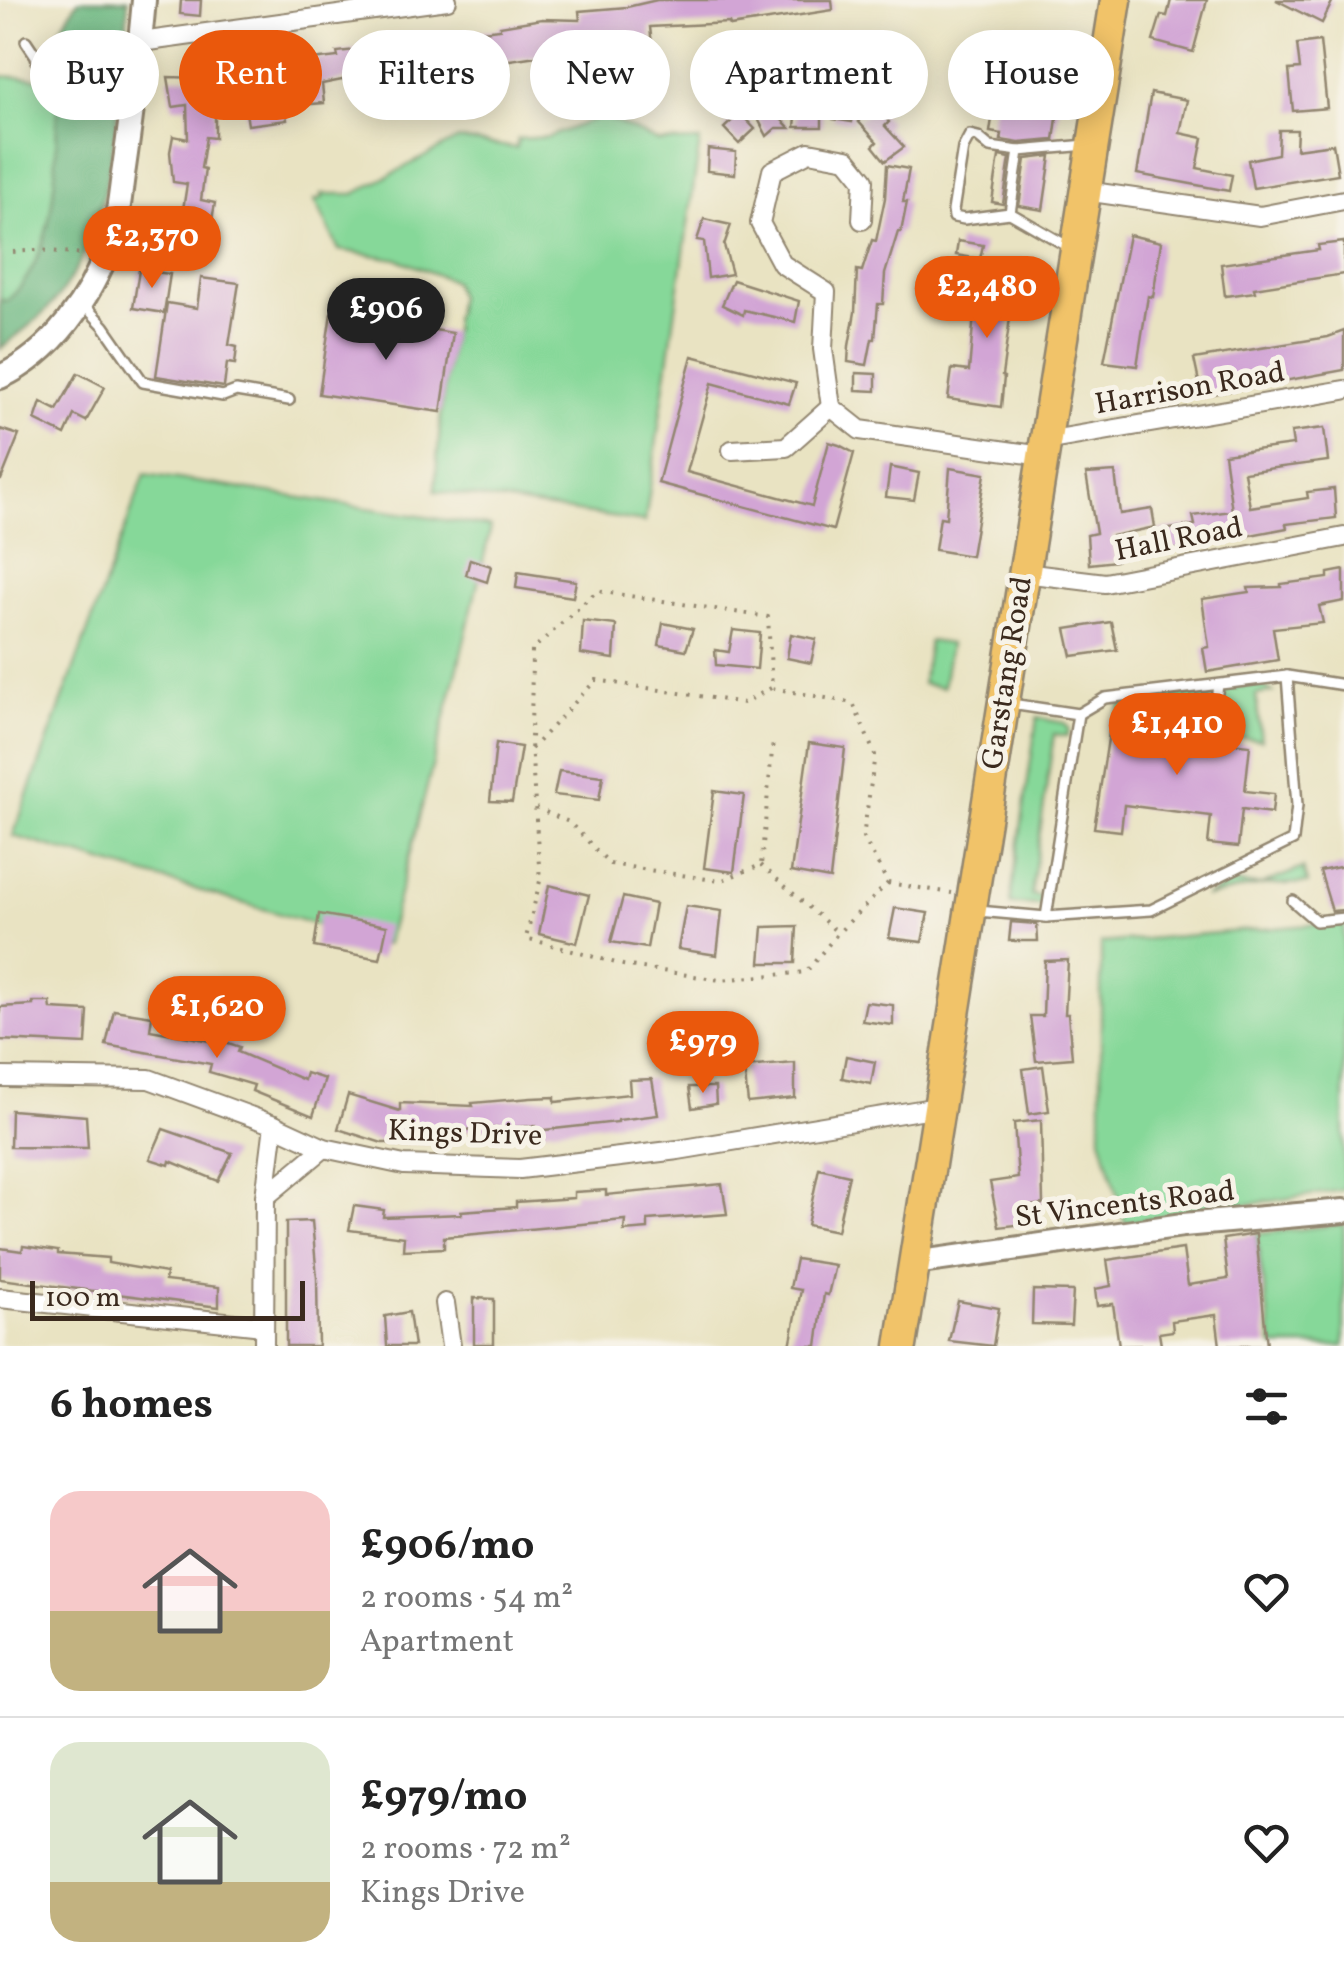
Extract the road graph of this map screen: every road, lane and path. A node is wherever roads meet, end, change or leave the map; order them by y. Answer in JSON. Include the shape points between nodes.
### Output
{"nodes":[{"id":1,"x":144,"y":0,"type":"edge"},
{"id":2,"x":447,"y":0,"type":"edge"},
{"id":3,"x":1116,"y":0,"type":"edge"},
{"id":4,"x":337,"y":9,"type":"edge"},
{"id":5,"x":142,"y":30,"type":"edge"},
{"id":6,"x":159,"y":39,"type":"edge"},
{"id":7,"x":26,"y":41,"type":"dead end"},
{"id":8,"x":30,"y":47,"type":"edge"},
{"id":9,"x":131,"y":120,"type":"edge"},
{"id":10,"x":1093,"y":144,"type":"junction"},
{"id":11,"x":1019,"y":151,"type":"junction"},
{"id":12,"x":1085,"y":191,"type":"junction"},
{"id":13,"x":1344,"y":200,"type":"edge"},
{"id":14,"x":1010,"y":213,"type":"junction"},
{"id":15,"x":862,"y":220,"type":"dead end"},
{"id":16,"x":1076,"y":251,"type":"junction"},
{"id":17,"x":13,"y":252,"type":"dead end"},
{"id":18,"x":103,"y":261,"type":"junction"},
{"id":19,"x":80,"y":302,"type":"junction"},
{"id":20,"x":0,"y":376,"type":"edge"},
{"id":21,"x":1344,"y":390,"type":"edge"},
{"id":22,"x":289,"y":400,"type":"dead end"},
{"id":23,"x":831,"y":407,"type":"junction"},
{"id":24,"x":1044,"y":449,"type":"junction"},
{"id":25,"x":732,"y":450,"type":"dead end"},
{"id":26,"x":1344,"y":536,"type":"edge"},
{"id":27,"x":1024,"y":573,"type":"junction"},
{"id":28,"x":1287,"y":676,"type":"junction"},
{"id":29,"x":1218,"y":685,"type":"junction"},
{"id":30,"x":1344,"y":685,"type":"edge"},
{"id":31,"x":772,"y":688,"type":"junction"},
{"id":32,"x":1003,"y":704,"type":"junction"},
{"id":33,"x":1078,"y":714,"type":"junction"},
{"id":34,"x":773,"y":741,"type":"dead end"},
{"id":35,"x":1210,"y":745,"type":"dead end"},
{"id":36,"x":532,"y":749,"type":"junction"},
{"id":37,"x":535,"y":808,"type":"junction"},
{"id":38,"x":761,"y":865,"type":"junction"},
{"id":39,"x":888,"y":884,"type":"junction"},
{"id":40,"x":1293,"y":901,"type":"dead end"},
{"id":41,"x":971,"y":903,"type":"junction"},
{"id":42,"x":1046,"y":917,"type":"junction"},
{"id":43,"x":1344,"y":918,"type":"edge"},
{"id":44,"x":838,"y":933,"type":"junction"},
{"id":45,"x":0,"y":1077,"type":"edge"},
{"id":46,"x":938,"y":1106,"type":"junction"},
{"id":47,"x":274,"y":1125,"type":"junction"},
{"id":48,"x":324,"y":1148,"type":"junction"},
{"id":49,"x":266,"y":1197,"type":"junction"},
{"id":50,"x":1344,"y":1211,"type":"edge"},
{"id":51,"x":914,"y":1262,"type":"junction"},
{"id":52,"x":0,"y":1298,"type":"edge"},
{"id":53,"x":445,"y":1303,"type":"dead end"},
{"id":54,"x":262,"y":1326,"type":"junction"},
{"id":55,"x":264,"y":1346,"type":"edge"},
{"id":56,"x":451,"y":1346,"type":"edge"},
{"id":57,"x":902,"y":1346,"type":"edge"}],
"edges":[{"from":1,"to":5,"type":"street"},
{"from":2,"to":4,"type":"street"},
{"from":3,"to":10,"type":"highway","name":"Garstang Road"},
{"from":4,"to":6,"type":"street"},
{"from":7,"to":8,"type":"lane"},
{"from":9,"to":18,"type":"street"},
{"from":10,"to":11,"type":"lane"},
{"from":10,"to":12,"type":"highway","name":"Garstang Road"},
{"from":11,"to":14,"type":"lane"},
{"from":11,"to":14,"type":"lane","via":[[970,136],[952,210],[964,220]]},
{"from":12,"to":13,"type":"street","via":[[1260,216]]},
{"from":12,"to":16,"type":"highway","name":"Garstang Road"},
{"from":14,"to":16,"type":"lane"},
{"from":15,"to":23,"type":"street","via":[[864,180],[847,159],[809,152],[772,171],[760,223],[782,264],[826,292],[823,348]]},
{"from":16,"to":24,"type":"highway","name":"Garstang Road"},
{"from":17,"to":18,"type":"path","via":[[85,254]]},
{"from":18,"to":19,"type":"street"},
{"from":19,"to":20,"type":"street","via":[[47,344]]},
{"from":19,"to":22,"type":"lane","via":[[143,382]]},
{"from":21,"to":24,"type":"street","name":"Harrison Road"},
{"from":23,"to":24,"type":"street","name":"Harrison Road","via":[[860,430]]},
{"from":23,"to":25,"type":"street","via":[[786,447]]},
{"from":24,"to":27,"type":"highway","name":"Garstang Road"},
{"from":26,"to":27,"type":"street","name":"Hall Road","via":[[1105,583]]},
{"from":27,"to":32,"type":"highway","name":"Garstang Road"},
{"from":28,"to":29,"type":"lane"},
{"from":28,"to":30,"type":"lane"},
{"from":28,"to":42,"type":"lane","via":[[1297,806],[1293,840],[1151,910]]},
{"from":29,"to":33,"type":"lane","via":[[1105,698]]},
{"from":29,"to":35,"type":"lane"},
{"from":31,"to":36,"type":"path","via":[[744,703],[596,680]]},
{"from":31,"to":36,"type":"path","via":[[768,617],[597,591],[532,650]]},
{"from":31,"to":39,"type":"path","via":[[853,703],[875,756],[863,837]]},
{"from":32,"to":33,"type":"lane"},
{"from":32,"to":41,"type":"highway","name":"Garstang Road"},
{"from":33,"to":42,"type":"lane"},
{"from":34,"to":38,"type":"path"},
{"from":36,"to":37,"type":"path"},
{"from":37,"to":38,"type":"path","via":[[569,822],[610,864],[720,881]]},
{"from":37,"to":44,"type":"path","via":[[540,881],[526,938],[623,965],[720,980],[806,972]]},
{"from":38,"to":44,"type":"path"},
{"from":39,"to":41,"type":"path"},
{"from":39,"to":44,"type":"path"},
{"from":40,"to":43,"type":"lane","via":[[1316,921]]},
{"from":41,"to":42,"type":"lane"},
{"from":41,"to":46,"type":"highway","name":"Garstang Road"},
{"from":45,"to":47,"type":"street","name":"Kings Drive","via":[[149,1079]]},
{"from":46,"to":48,"type":"street","name":"Kings Drive","via":[[520,1169],[404,1166]]},
{"from":46,"to":51,"type":"highway","name":"Garstang Road"},
{"from":47,"to":48,"type":"street","name":"Kings Drive"},
{"from":47,"to":49,"type":"street"},
{"from":48,"to":49,"type":"street"},
{"from":49,"to":54,"type":"street"},
{"from":50,"to":51,"type":"street","name":"St Vincents Road","via":[[1183,1225]]},
{"from":51,"to":57,"type":"highway","name":"Garstang Road"},
{"from":52,"to":54,"type":"street"},
{"from":53,"to":56,"type":"street"},
{"from":54,"to":55,"type":"street"}]}
